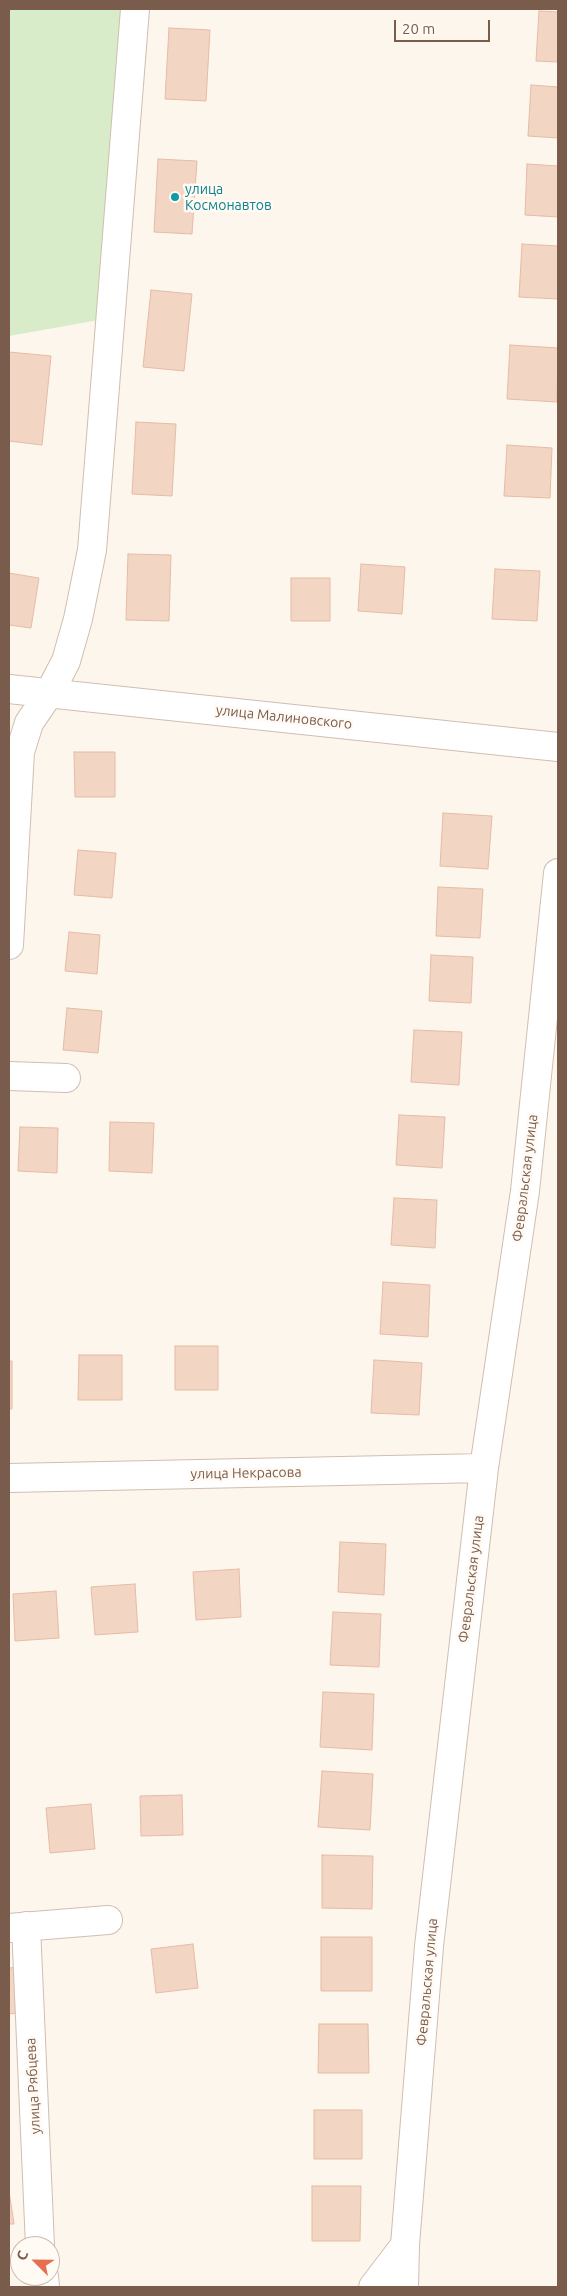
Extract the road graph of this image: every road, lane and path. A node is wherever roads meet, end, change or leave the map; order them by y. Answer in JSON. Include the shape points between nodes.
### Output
{"nodes":[{"id":1,"x":135,"y":9,"type":"edge"},
{"id":2,"x":9,"y":689,"type":"edge"},
{"id":3,"x":50,"y":692,"type":"junction"},
{"id":4,"x":558,"y":747,"type":"edge"},
{"id":5,"x":558,"y":873,"type":"edge"},
{"id":6,"x":9,"y":945,"type":"edge"},
{"id":7,"x":9,"y":1076,"type":"edge"},
{"id":8,"x":66,"y":1078,"type":"dead end"},
{"id":9,"x":484,"y":1468,"type":"junction"},
{"id":10,"x":9,"y":1478,"type":"edge"},
{"id":11,"x":108,"y":1920,"type":"dead end"},
{"id":12,"x":17,"y":1927,"type":"edge"},
{"id":13,"x":39,"y":2236,"type":"edge"},
{"id":14,"x":405,"y":2245,"type":"junction"},
{"id":15,"x":373,"y":2287,"type":"edge"},
{"id":16,"x":404,"y":2287,"type":"edge"}],
"edges":[{"from":1,"to":3,"type":"street","via":[[92,550],[66,661]]},
{"from":2,"to":3,"type":"street","name":"улица Малиновского"},
{"from":3,"to":4,"type":"street","name":"улица Малиновского"},
{"from":3,"to":6,"type":"street","via":[[29,723],[20,752]]},
{"from":5,"to":9,"type":"street","name":"Февральская улица","via":[[525,1191]]},
{"from":7,"to":8,"type":"street"},
{"from":9,"to":10,"type":"street","name":"улица Некрасова"},
{"from":9,"to":14,"type":"street","name":"Февральская улица","via":[[429,1946]]},
{"from":11,"to":12,"type":"street","name":"улица Рябцева"},
{"from":12,"to":13,"type":"street","name":"улица Рябцева"},
{"from":14,"to":15,"type":"street"},
{"from":14,"to":16,"type":"street","name":"Февральская улица"}]}
